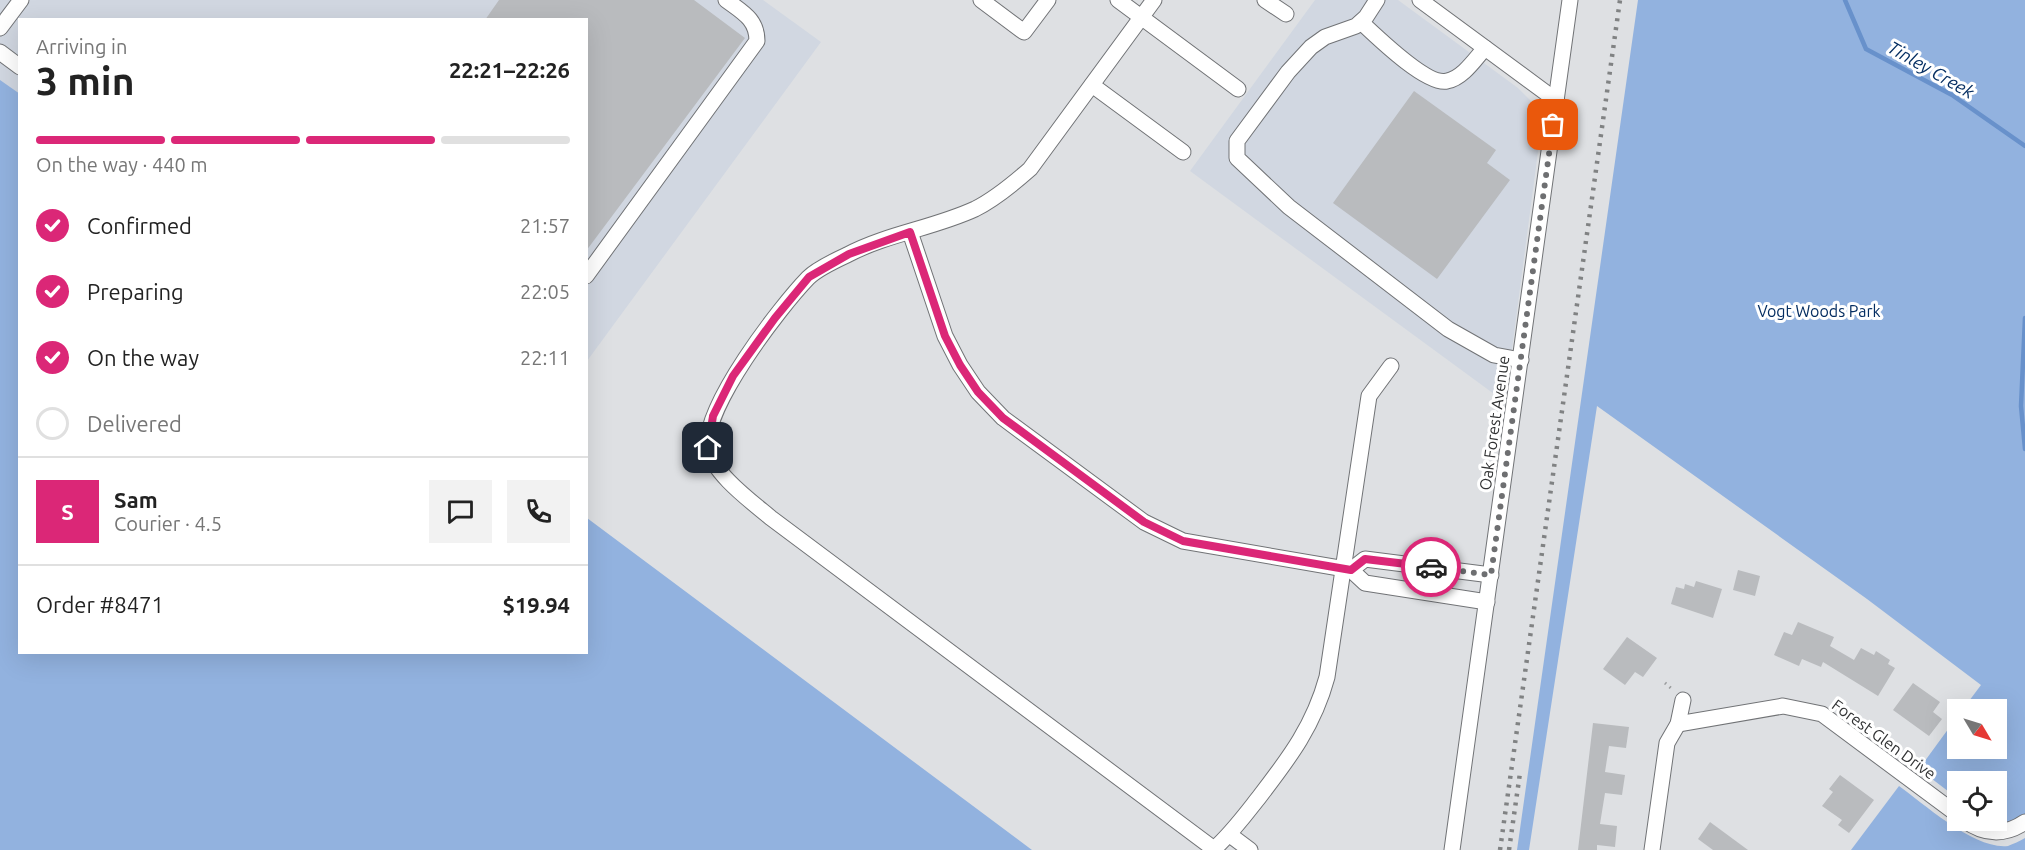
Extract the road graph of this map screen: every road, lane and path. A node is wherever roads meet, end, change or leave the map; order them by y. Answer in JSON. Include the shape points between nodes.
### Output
{"nodes":[{"id":1,"x":21,"y":0,"type":"edge"},
{"id":2,"x":726,"y":0,"type":"edge"},
{"id":3,"x":981,"y":0,"type":"edge"},
{"id":4,"x":1048,"y":0,"type":"edge"},
{"id":5,"x":1118,"y":0,"type":"edge"},
{"id":6,"x":1154,"y":0,"type":"edge"},
{"id":7,"x":1265,"y":0,"type":"edge"},
{"id":8,"x":1377,"y":0,"type":"edge"},
{"id":9,"x":1420,"y":0,"type":"edge"},
{"id":10,"x":1570,"y":0,"type":"edge"},
{"id":11,"x":1286,"y":14,"type":"dead end"},
{"id":12,"x":1141,"y":17,"type":"junction"},
{"id":13,"x":1361,"y":22,"type":"junction"},
{"id":14,"x":0,"y":27,"type":"edge"},
{"id":15,"x":1485,"y":48,"type":"junction"},
{"id":16,"x":0,"y":52,"type":"edge"},
{"id":17,"x":18,"y":66,"type":"edge"},
{"id":18,"x":1092,"y":85,"type":"junction"},
{"id":19,"x":1238,"y":89,"type":"dead end"},
{"id":20,"x":1557,"y":101,"type":"junction"},
{"id":21,"x":1183,"y":152,"type":"dead end"},
{"id":22,"x":910,"y":232,"type":"junction"},
{"id":23,"x":588,"y":273,"type":"edge"},
{"id":24,"x":1521,"y":360,"type":"junction"},
{"id":25,"x":1391,"y":366,"type":"dead end"},
{"id":26,"x":1347,"y":569,"type":"junction"},
{"id":27,"x":1491,"y":575,"type":"junction"},
{"id":28,"x":1487,"y":602,"type":"junction"},
{"id":29,"x":1683,"y":700,"type":"dead end"},
{"id":30,"x":1678,"y":724,"type":"junction"},
{"id":31,"x":1947,"y":807,"type":"edge"},
{"id":32,"x":2025,"y":822,"type":"edge"},
{"id":33,"x":1985,"y":831,"type":"edge"},
{"id":34,"x":2006,"y":831,"type":"edge"},
{"id":35,"x":2007,"y":831,"type":"edge"},
{"id":36,"x":1230,"y":835,"type":"junction"},
{"id":37,"x":1250,"y":850,"type":"edge"},
{"id":38,"x":1452,"y":850,"type":"edge"},
{"id":39,"x":1652,"y":850,"type":"edge"}],
"edges":[{"from":1,"to":14,"type":"street"},
{"from":2,"to":23,"type":"street","via":[[751,18],[757,41]]},
{"from":3,"to":4,"type":"street","via":[[1024,32]]},
{"from":5,"to":12,"type":"street"},
{"from":6,"to":12,"type":"street"},
{"from":7,"to":11,"type":"street"},
{"from":8,"to":13,"type":"street"},
{"from":9,"to":15,"type":"street"},
{"from":10,"to":20,"type":"street","name":"Oak Forest Avenue"},
{"from":12,"to":18,"type":"street"},
{"from":12,"to":19,"type":"street"},
{"from":13,"to":15,"type":"street","via":[[1436,81],[1450,81]]},
{"from":13,"to":24,"type":"street","via":[[1324,37],[1311,47],[1247,126],[1237,141],[1237,158],[1289,207],[1448,329],[1494,355]]},
{"from":15,"to":20,"type":"street"},
{"from":16,"to":17,"type":"street"},
{"from":18,"to":21,"type":"street"},
{"from":18,"to":22,"type":"street","via":[[1030,169],[1008,189],[975,209]]},
{"from":20,"to":24,"type":"street","name":"Oak Forest Avenue"},
{"from":22,"to":26,"type":"street","via":[[950,346],[978,392],[1003,418],[1144,522],[1183,541]]},
{"from":22,"to":36,"type":"street","via":[[849,254],[809,277],[733,376],[713,416],[708,448],[723,476],[771,518],[1214,849]]},
{"from":24,"to":27,"type":"street","name":"Oak Forest Avenue"},
{"from":25,"to":26,"type":"street","via":[[1369,396]]},
{"from":26,"to":27,"type":"street","via":[[1365,559]]},
{"from":26,"to":28,"type":"street","via":[[1365,583]]},
{"from":26,"to":36,"type":"street","via":[[1320,704],[1305,733]]},
{"from":27,"to":28,"type":"street","name":"Oak Forest Avenue"},
{"from":28,"to":38,"type":"street","name":"Oak Forest Avenue"},
{"from":29,"to":30,"type":"street"},
{"from":30,"to":31,"type":"street","name":"Forest Glen Drive","via":[[1783,706],[1822,714]]},
{"from":30,"to":39,"type":"street","via":[[1667,743]]},
{"from":32,"to":35,"type":"street"},
{"from":33,"to":34,"type":"street"},
{"from":36,"to":37,"type":"street"}]}
